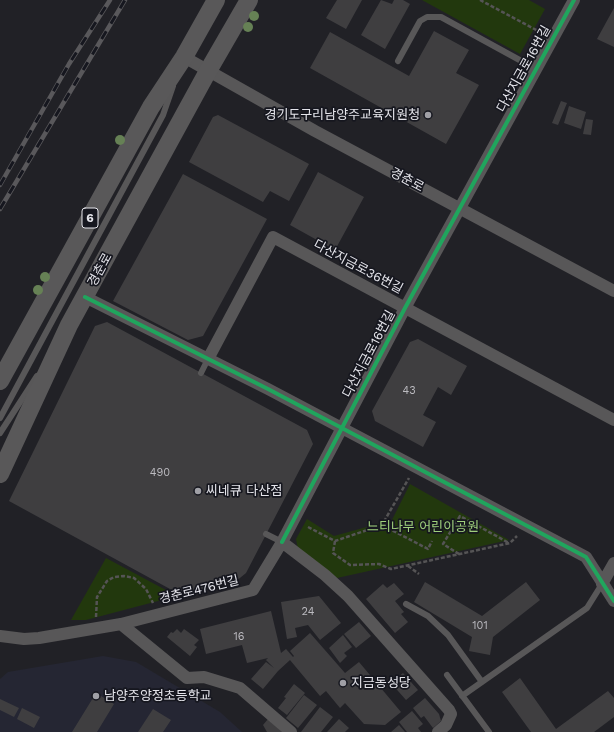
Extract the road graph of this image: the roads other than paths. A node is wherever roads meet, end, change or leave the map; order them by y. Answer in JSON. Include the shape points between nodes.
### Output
{"nodes":[{"id":1,"x":216,"y":0,"type":"edge"},
{"id":2,"x":249,"y":0,"type":"edge"},
{"id":3,"x":574,"y":0,"type":"edge"},
{"id":4,"x":184,"y":56,"type":"junction"},
{"id":5,"x":398,"y":61,"type":"dead end"},
{"id":6,"x":536,"y":69,"type":"junction"},
{"id":7,"x":208,"y":71,"type":"junction"},
{"id":8,"x":460,"y":208,"type":"junction"},
{"id":9,"x":614,"y":291,"type":"edge"},
{"id":10,"x":85,"y":297,"type":"junction"},
{"id":11,"x":405,"y":308,"type":"junction"},
{"id":12,"x":69,"y":325,"type":"junction"},
{"id":13,"x":208,"y":359,"type":"junction"},
{"id":14,"x":201,"y":373,"type":"dead end"},
{"id":15,"x":0,"y":381,"type":"edge"},
{"id":16,"x":0,"y":418,"type":"edge"},
{"id":17,"x":614,"y":420,"type":"edge"},
{"id":18,"x":340,"y":428,"type":"junction"},
{"id":19,"x":0,"y":433,"type":"edge"},
{"id":20,"x":0,"y":474,"type":"edge"},
{"id":21,"x":266,"y":534,"type":"dead end"},
{"id":22,"x":282,"y":542,"type":"junction"},
{"id":23,"x":614,"y":563,"type":"edge"},
{"id":24,"x":602,"y":584,"type":"junction"},
{"id":25,"x":614,"y":601,"type":"edge"},
{"id":26,"x":406,"y":604,"type":"dead end"},
{"id":27,"x":121,"y":624,"type":"junction"},
{"id":28,"x":0,"y":636,"type":"edge"},
{"id":29,"x":447,"y":675,"type":"dead end"},
{"id":30,"x":482,"y":682,"type":"junction"},
{"id":31,"x":462,"y":696,"type":"junction"},
{"id":32,"x":291,"y":732,"type":"edge"},
{"id":33,"x":438,"y":732,"type":"edge"},
{"id":34,"x":489,"y":732,"type":"edge"}],
"edges":[{"from":1,"to":4,"type":"main road","number":"6"},
{"from":2,"to":7,"type":"main road","name":"경춘로"},
{"from":3,"to":6,"type":"street","name":"다산지금로16번길"},
{"from":4,"to":7,"type":"street","name":"경춘로"},
{"from":4,"to":15,"type":"main road","number":"6","via":[[151,107]]},
{"from":4,"to":16,"type":"lane","via":[[163,115]]},
{"from":5,"to":6,"type":"lane","via":[[420,22],[427,16],[440,17]]},
{"from":6,"to":8,"type":"street","name":"다산지금로16번길"},
{"from":7,"to":8,"type":"street","name":"경춘로"},
{"from":7,"to":10,"type":"main road","name":"경춘로"},
{"from":8,"to":9,"type":"street"},
{"from":8,"to":11,"type":"street","name":"다산지금로16번길"},
{"from":10,"to":12,"type":"main road","name":"경춘로"},
{"from":10,"to":13,"type":"street"},
{"from":11,"to":13,"type":"street","name":"다산지금로36번길","via":[[274,237]]},
{"from":11,"to":17,"type":"street","name":"다산지금로36번길"},
{"from":11,"to":18,"type":"street","name":"다산지금로16번길"},
{"from":12,"to":19,"type":"lane"},
{"from":12,"to":20,"type":"main road","name":"경춘로"},
{"from":13,"to":14,"type":"lane"},
{"from":13,"to":18,"type":"street"},
{"from":18,"to":22,"type":"street","name":"다산지금로16번길"},
{"from":18,"to":24,"type":"street","via":[[586,557]]},
{"from":21,"to":22,"type":"lane"},
{"from":22,"to":27,"type":"street","name":"경춘로476번길","via":[[253,590]]},
{"from":22,"to":33,"type":"street","via":[[326,575],[348,596],[449,710],[451,714],[446,725]]},
{"from":23,"to":24,"type":"street"},
{"from":24,"to":25,"type":"street"},
{"from":24,"to":30,"type":"lane","via":[[587,608]]},
{"from":26,"to":30,"type":"lane","via":[[428,616],[448,635]]},
{"from":27,"to":28,"type":"street","name":"경춘로476번길","via":[[39,638]]},
{"from":27,"to":32,"type":"street","via":[[187,678],[204,677],[240,688]]},
{"from":29,"to":31,"type":"lane"},
{"from":30,"to":31,"type":"lane"},
{"from":31,"to":34,"type":"lane"}]}
